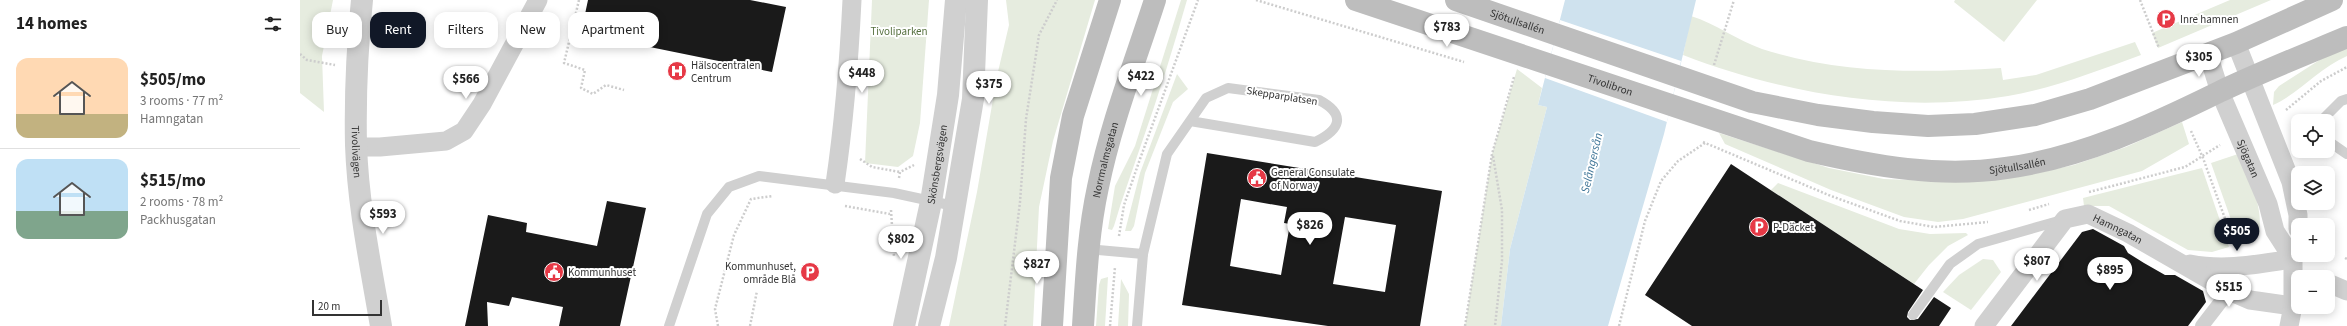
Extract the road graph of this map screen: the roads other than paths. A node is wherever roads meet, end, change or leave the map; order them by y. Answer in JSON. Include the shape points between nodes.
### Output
{"nodes":[{"id":1,"x":362,"y":0,"type":"edge"},
{"id":2,"x":538,"y":0,"type":"edge"},
{"id":3,"x":852,"y":0,"type":"edge"},
{"id":4,"x":956,"y":0,"type":"edge"},
{"id":5,"x":977,"y":0,"type":"edge"},
{"id":6,"x":1110,"y":0,"type":"edge"},
{"id":7,"x":1155,"y":0,"type":"edge"},
{"id":8,"x":1356,"y":0,"type":"edge"},
{"id":9,"x":1456,"y":0,"type":"edge"},
{"id":10,"x":2332,"y":0,"type":"edge"},
{"id":11,"x":2347,"y":37,"type":"edge"},
{"id":12,"x":2236,"y":43,"type":"junction"},
{"id":13,"x":2208,"y":54,"type":"junction"},
{"id":14,"x":2250,"y":79,"type":"junction"},
{"id":15,"x":2220,"y":92,"type":"junction"},
{"id":16,"x":2347,"y":99,"type":"edge"},
{"id":17,"x":1671,"y":106,"type":"joint"},
{"id":18,"x":2328,"y":114,"type":"edge"},
{"id":19,"x":1190,"y":121,"type":"junction"},
{"id":20,"x":2335,"y":146,"type":"edge"},
{"id":21,"x":356,"y":147,"type":"junction"},
{"id":22,"x":2347,"y":154,"type":"edge"},
{"id":23,"x":836,"y":184,"type":"junction"},
{"id":24,"x":931,"y":202,"type":"junction"},
{"id":25,"x":954,"y":206,"type":"junction"},
{"id":26,"x":2298,"y":218,"type":"edge"},
{"id":27,"x":2065,"y":219,"type":"junction"},
{"id":28,"x":1087,"y":249,"type":"junction"},
{"id":29,"x":1143,"y":254,"type":"junction"},
{"id":30,"x":2181,"y":263,"type":"junction"},
{"id":31,"x":2294,"y":270,"type":"edge"},
{"id":32,"x":2291,"y":272,"type":"edge"},
{"id":33,"x":2228,"y":291,"type":"junction"},
{"id":34,"x":2291,"y":306,"type":"edge"},
{"id":35,"x":2291,"y":314,"type":"edge"},
{"id":36,"x":1913,"y":315,"type":"dead end"},
{"id":37,"x":381,"y":326,"type":"edge"},
{"id":38,"x":669,"y":326,"type":"edge"},
{"id":39,"x":904,"y":326,"type":"edge"},
{"id":40,"x":929,"y":326,"type":"edge"},
{"id":41,"x":1052,"y":326,"type":"edge"},
{"id":42,"x":1083,"y":326,"type":"edge"},
{"id":43,"x":1137,"y":326,"type":"edge"},
{"id":44,"x":1984,"y":326,"type":"edge"},
{"id":45,"x":2202,"y":326,"type":"edge"},
{"id":46,"x":2289,"y":326,"type":"edge"}],
"edges":[{"from":1,"to":21,"type":"street","name":"Tivolivägen","via":[[356,67]]},
{"from":2,"to":21,"type":"street","via":[[482,104],[464,131],[446,141]]},
{"from":3,"to":23,"type":"street","via":[[850,55]]},
{"from":4,"to":24,"type":"street","name":"Skönsbergsvägen","via":[[948,95]]},
{"from":5,"to":25,"type":"street","via":[[973,99]]},
{"from":6,"to":41,"type":"main road","via":[[1073,116],[1062,178]]},
{"from":7,"to":28,"type":"main road","name":"Norrmalmsgatan","via":[[1129,74],[1098,186]]},
{"from":8,"to":17,"type":"main road","name":"Tivolibron"},
{"from":9,"to":13,"type":"main road","name":"Sjötullsallén","via":[[1752,102],[1818,115],[1928,126],[1975,124],[2035,115],[2090,99]]},
{"from":10,"to":12,"type":"main road"},
{"from":11,"to":14,"type":"main road","name":"Sjötullsallén"},
{"from":12,"to":13,"type":"main road"},
{"from":12,"to":14,"type":"street"},
{"from":13,"to":15,"type":"street","name":"Sjögatan"},
{"from":14,"to":15,"type":"main road","name":"Sjötullsallén"},
{"from":14,"to":26,"type":"street","via":[[2291,182]]},
{"from":15,"to":17,"type":"main road","name":"Sjötullsallén","via":[[2152,124],[2061,156],[2006,168],[1959,172],[1866,165],[1809,151]]},
{"from":15,"to":31,"type":"street","name":"Sjögatan","via":[[2261,186],[2275,231]]},
{"from":16,"to":18,"type":"lane","via":[[2341,101]]},
{"from":19,"to":19,"type":"lane","name":"Skepparplatsen","via":[[1315,142],[1327,136],[1336,126],[1337,116],[1331,106],[1319,100],[1228,88],[1206,98]]},
{"from":19,"to":29,"type":"lane","name":"Skepparplatsen","via":[[1167,154]]},
{"from":20,"to":22,"type":"lane"},
{"from":21,"to":37,"type":"street","name":"Tivolivägen","via":[[366,237]]},
{"from":23,"to":24,"type":"lane"},
{"from":23,"to":38,"type":"lane","via":[[759,176],[729,187],[707,214]]},
{"from":24,"to":25,"type":"lane"},
{"from":24,"to":39,"type":"street","name":"Skönsbergsvägen"},
{"from":25,"to":40,"type":"street","via":[[946,258]]},
{"from":27,"to":30,"type":"street","name":"Hamngatan","via":[[2088,214]]},
{"from":27,"to":36,"type":"lane","via":[[1978,244],[1950,264]]},
{"from":27,"to":44,"type":"street"},
{"from":28,"to":29,"type":"lane"},
{"from":28,"to":42,"type":"main road","name":"Norrmalmsgatan"},
{"from":29,"to":43,"type":"lane","name":"Skepparplatsen"},
{"from":30,"to":32,"type":"street","name":"Hamngatan","via":[[2209,268],[2236,267]]},
{"from":30,"to":33,"type":"street","name":"Hamngatan"},
{"from":33,"to":34,"type":"street","name":"Hamngatan","via":[[2250,300]]},
{"from":33,"to":45,"type":"street"},
{"from":35,"to":46,"type":"street"}]}
